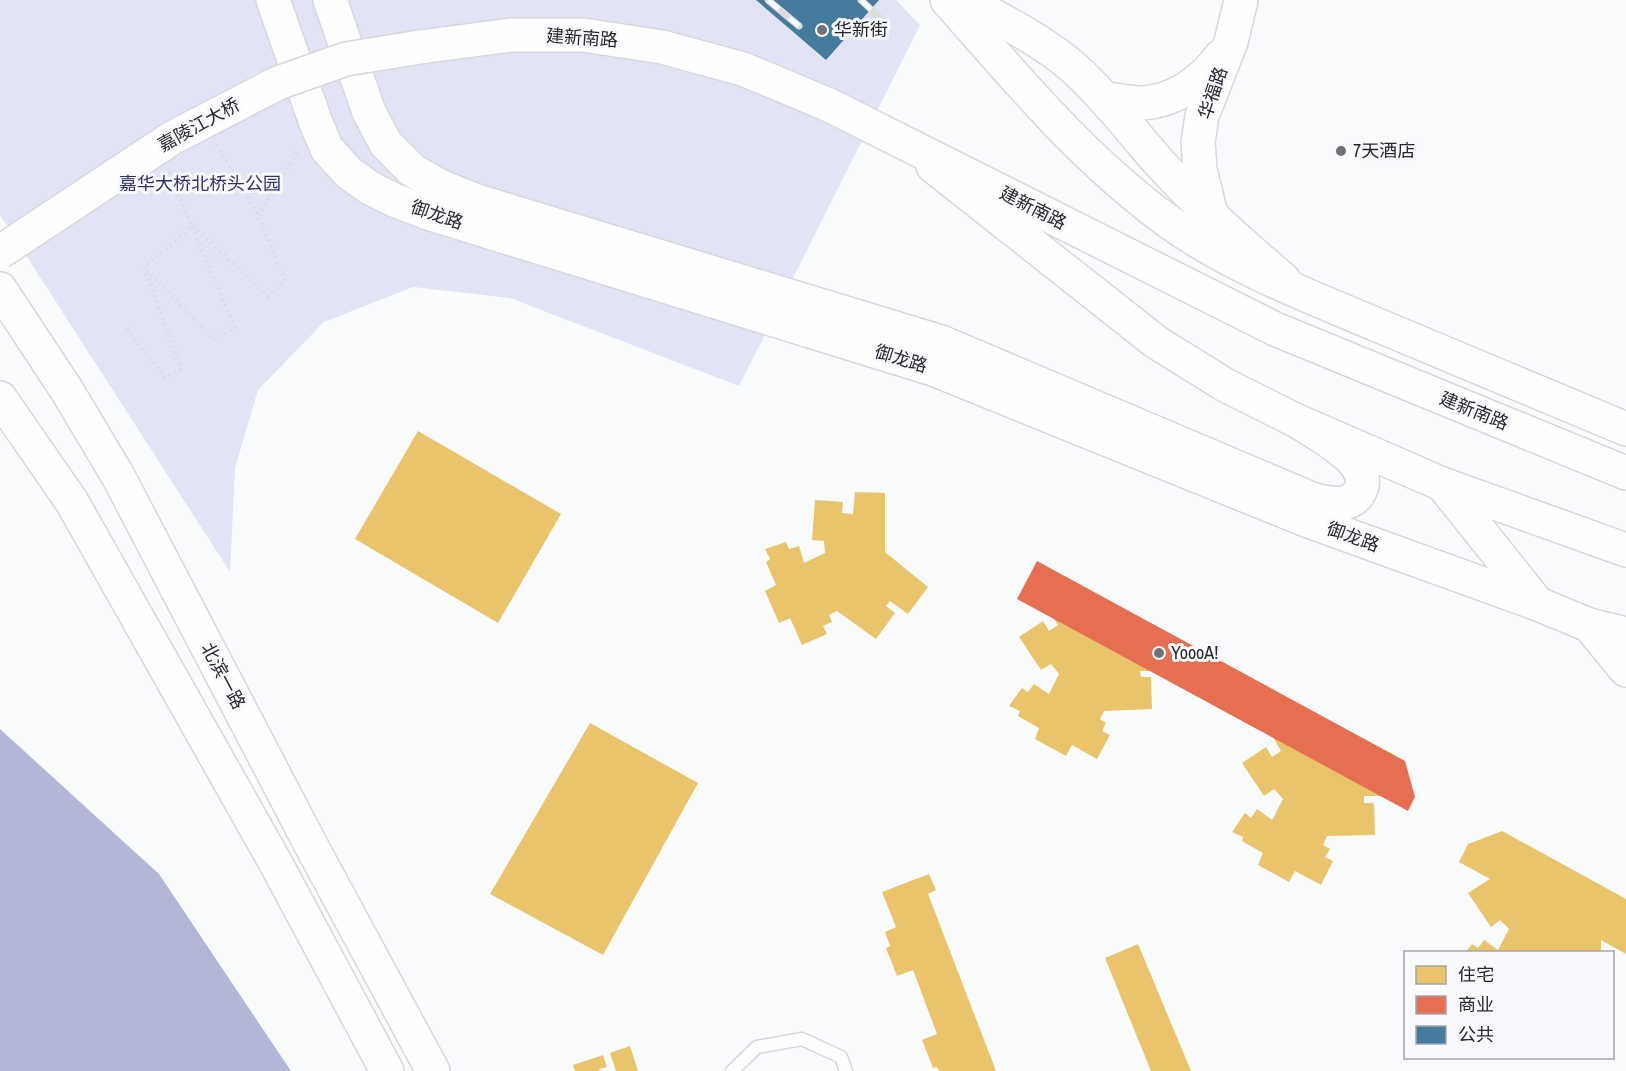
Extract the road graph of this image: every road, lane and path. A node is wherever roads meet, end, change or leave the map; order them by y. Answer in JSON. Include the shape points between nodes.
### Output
{"nodes":[{"id":1,"x":273,"y":0,"type":"edge"},
{"id":2,"x":330,"y":0,"type":"edge"},
{"id":3,"x":947,"y":0,"type":"edge"},
{"id":4,"x":965,"y":0,"type":"edge"},
{"id":5,"x":1241,"y":0,"type":"edge"},
{"id":6,"x":1231,"y":42,"type":"junction"},
{"id":7,"x":420,"y":47,"type":"joint"},
{"id":8,"x":1105,"y":99,"type":"junction"},
{"id":9,"x":203,"y":121,"type":"junction"},
{"id":10,"x":316,"y":123,"type":"junction"},
{"id":11,"x":908,"y":146,"type":"junction"},
{"id":12,"x":158,"y":147,"type":"junction"},
{"id":13,"x":1211,"y":214,"type":"junction"},
{"id":14,"x":258,"y":215,"type":"junction"},
{"id":15,"x":193,"y":226,"type":"junction"},
{"id":16,"x":0,"y":252,"type":"edge"},
{"id":17,"x":144,"y":267,"type":"junction"},
{"id":18,"x":0,"y":289,"type":"edge"},
{"id":19,"x":1299,"y":292,"type":"junction"},
{"id":20,"x":127,"y":329,"type":"dead end"},
{"id":21,"x":0,"y":398,"type":"edge"},
{"id":22,"x":1297,"y":421,"type":"junction"},
{"id":23,"x":1626,"y":429,"type":"edge"},
{"id":24,"x":1626,"y":473,"type":"edge"},
{"id":25,"x":1442,"y":484,"type":"junction"},
{"id":26,"x":1626,"y":550,"type":"edge"},
{"id":27,"x":1538,"y":604,"type":"junction"},
{"id":28,"x":1588,"y":625,"type":"junction"},
{"id":29,"x":1626,"y":634,"type":"edge"},
{"id":30,"x":1626,"y":670,"type":"edge"},
{"id":31,"x":387,"y":1071,"type":"edge"},
{"id":32,"x":433,"y":1071,"type":"edge"},
{"id":33,"x":732,"y":1071,"type":"edge"},
{"id":34,"x":846,"y":1071,"type":"edge"}],
"edges":[{"from":1,"to":10,"type":"main road","name":"御龙路"},
{"from":2,"to":22,"type":"main road","name":"御龙路","via":[[369,112],[386,144],[412,170],[442,186],[477,201],[941,342],[1314,500],[1348,503],[1358,496],[1364,484],[1352,459]]},
{"from":3,"to":19,"type":"main road","via":[[1078,145],[1132,193],[1173,225]]},
{"from":4,"to":8,"type":"main road","via":[[1050,49]]},
{"from":5,"to":6,"type":"main road","name":"华福路"},
{"from":6,"to":8,"type":"main road","name":"华福路","via":[[1211,70],[1178,94],[1142,103]]},
{"from":6,"to":13,"type":"main road","name":"华福路","via":[[1202,116],[1198,142],[1200,170]]},
{"from":7,"to":9,"type":"main road","name":"嘉陵江大桥","bridge":true,"via":[[346,59],[278,83]]},
{"from":7,"to":11,"type":"main road","name":"建新南路","via":[[512,35],[583,34],[662,47],[743,69],[829,105]]},
{"from":8,"to":13,"type":"main road","via":[[1158,161]]},
{"from":9,"to":12,"type":"main road","name":"嘉陵江大桥","bridge":true},
{"from":9,"to":14,"type":"path"},
{"from":10,"to":14,"type":"path"},
{"from":10,"to":27,"type":"main road","name":"御龙路","via":[[327,149],[349,173],[394,200],[933,369],[1306,520]]},
{"from":11,"to":22,"type":"main road","via":[[1156,342],[1225,385]]},
{"from":11,"to":24,"type":"main road","name":"建新南路","via":[[1275,330]]},
{"from":12,"to":15,"type":"path"},
{"from":12,"to":16,"type":"main road","name":"嘉陵江大桥","bridge":true},
{"from":13,"to":19,"type":"main road"},
{"from":14,"to":15,"type":"path","via":[[285,281],[268,296]]},
{"from":15,"to":17,"type":"path"},
{"from":15,"to":17,"type":"path","via":[[235,328],[213,339]]},
{"from":17,"to":20,"type":"path","via":[[181,369],[164,377]]},
{"from":18,"to":32,"type":"main road","name":"北滨一路","via":[[118,476]]},
{"from":19,"to":23,"type":"main road"},
{"from":21,"to":31,"type":"main road","via":[[72,502],[274,860]]},
{"from":22,"to":25,"type":"main road"},
{"from":25,"to":26,"type":"main road"},
{"from":25,"to":27,"type":"main road"},
{"from":27,"to":28,"type":"main road","name":"御龙路"},
{"from":28,"to":29,"type":"main road","name":"御龙路"},
{"from":28,"to":30,"type":"main road"},
{"from":33,"to":34,"type":"lane","via":[[757,1047],[802,1039],[841,1057]]}]}
